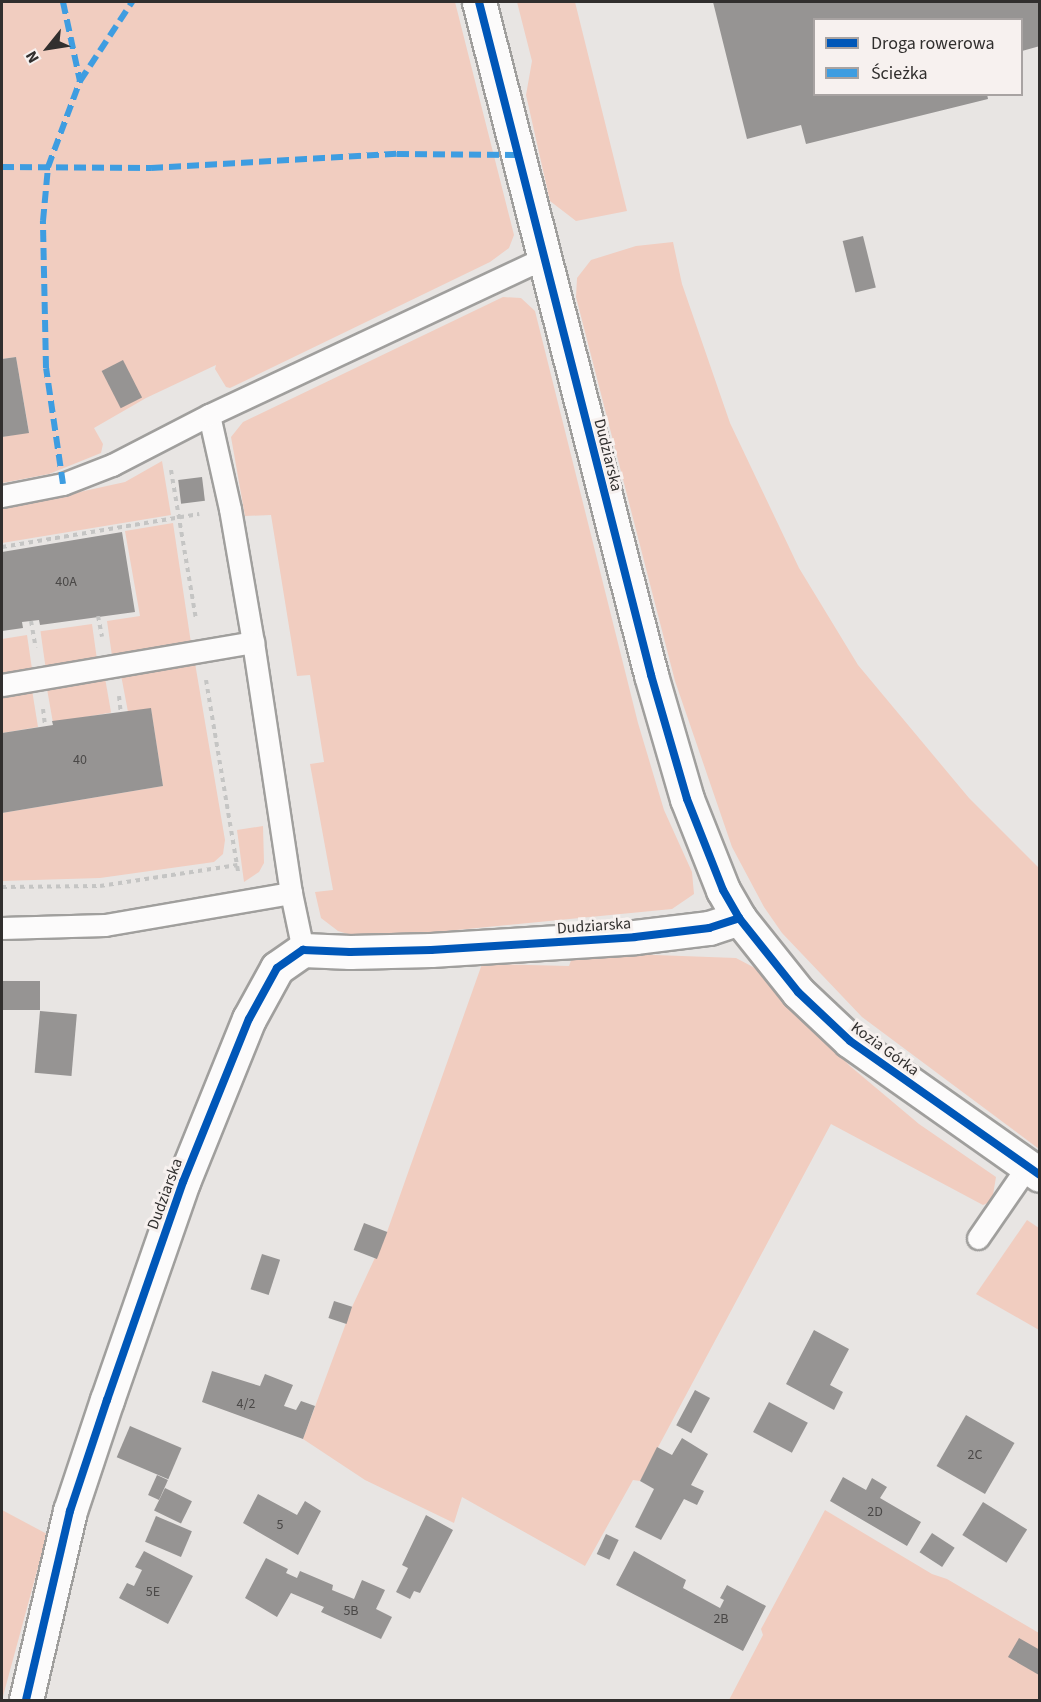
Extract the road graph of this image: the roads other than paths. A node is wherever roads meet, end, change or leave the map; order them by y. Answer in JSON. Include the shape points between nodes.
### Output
{"nodes":[{"id":1,"x":479,"y":2,"type":"edge"},
{"id":2,"x":544,"y":258,"type":"junction"},
{"id":3,"x":209,"y":416,"type":"junction"},
{"id":4,"x":2,"y":496,"type":"edge"},
{"id":5,"x":253,"y":642,"type":"junction"},
{"id":6,"x":2,"y":685,"type":"edge"},
{"id":7,"x":291,"y":893,"type":"junction"},
{"id":8,"x":739,"y":918,"type":"junction"},
{"id":9,"x":2,"y":928,"type":"edge"},
{"id":10,"x":303,"y":950,"type":"junction"},
{"id":11,"x":1033,"y":1171,"type":"edge"},
{"id":12,"x":978,"y":1238,"type":"dead end"},
{"id":13,"x":26,"y":1701,"type":"edge"}],
"edges":[{"from":1,"to":2,"type":"street","name":"Dudziarska"},
{"from":2,"to":3,"type":"lane"},
{"from":2,"to":8,"type":"street","name":"Dudziarska","via":[[667,735],[708,855]]},
{"from":3,"to":4,"type":"lane","via":[[112,465],[63,484]]},
{"from":3,"to":5,"type":"lane"},
{"from":5,"to":6,"type":"lane"},
{"from":5,"to":7,"type":"lane"},
{"from":7,"to":9,"type":"lane","via":[[105,925]]},
{"from":7,"to":10,"type":"lane"},
{"from":8,"to":10,"type":"street","name":"Dudziarska","via":[[697,930],[635,937],[408,950]]},
{"from":8,"to":11,"type":"street","name":"Kozia Górka","via":[[798,992],[850,1041]]},
{"from":10,"to":13,"type":"street","name":"Dudziarska","via":[[277,968],[249,1019],[183,1182],[70,1511]]},
{"from":11,"to":12,"type":"lane"}]}
